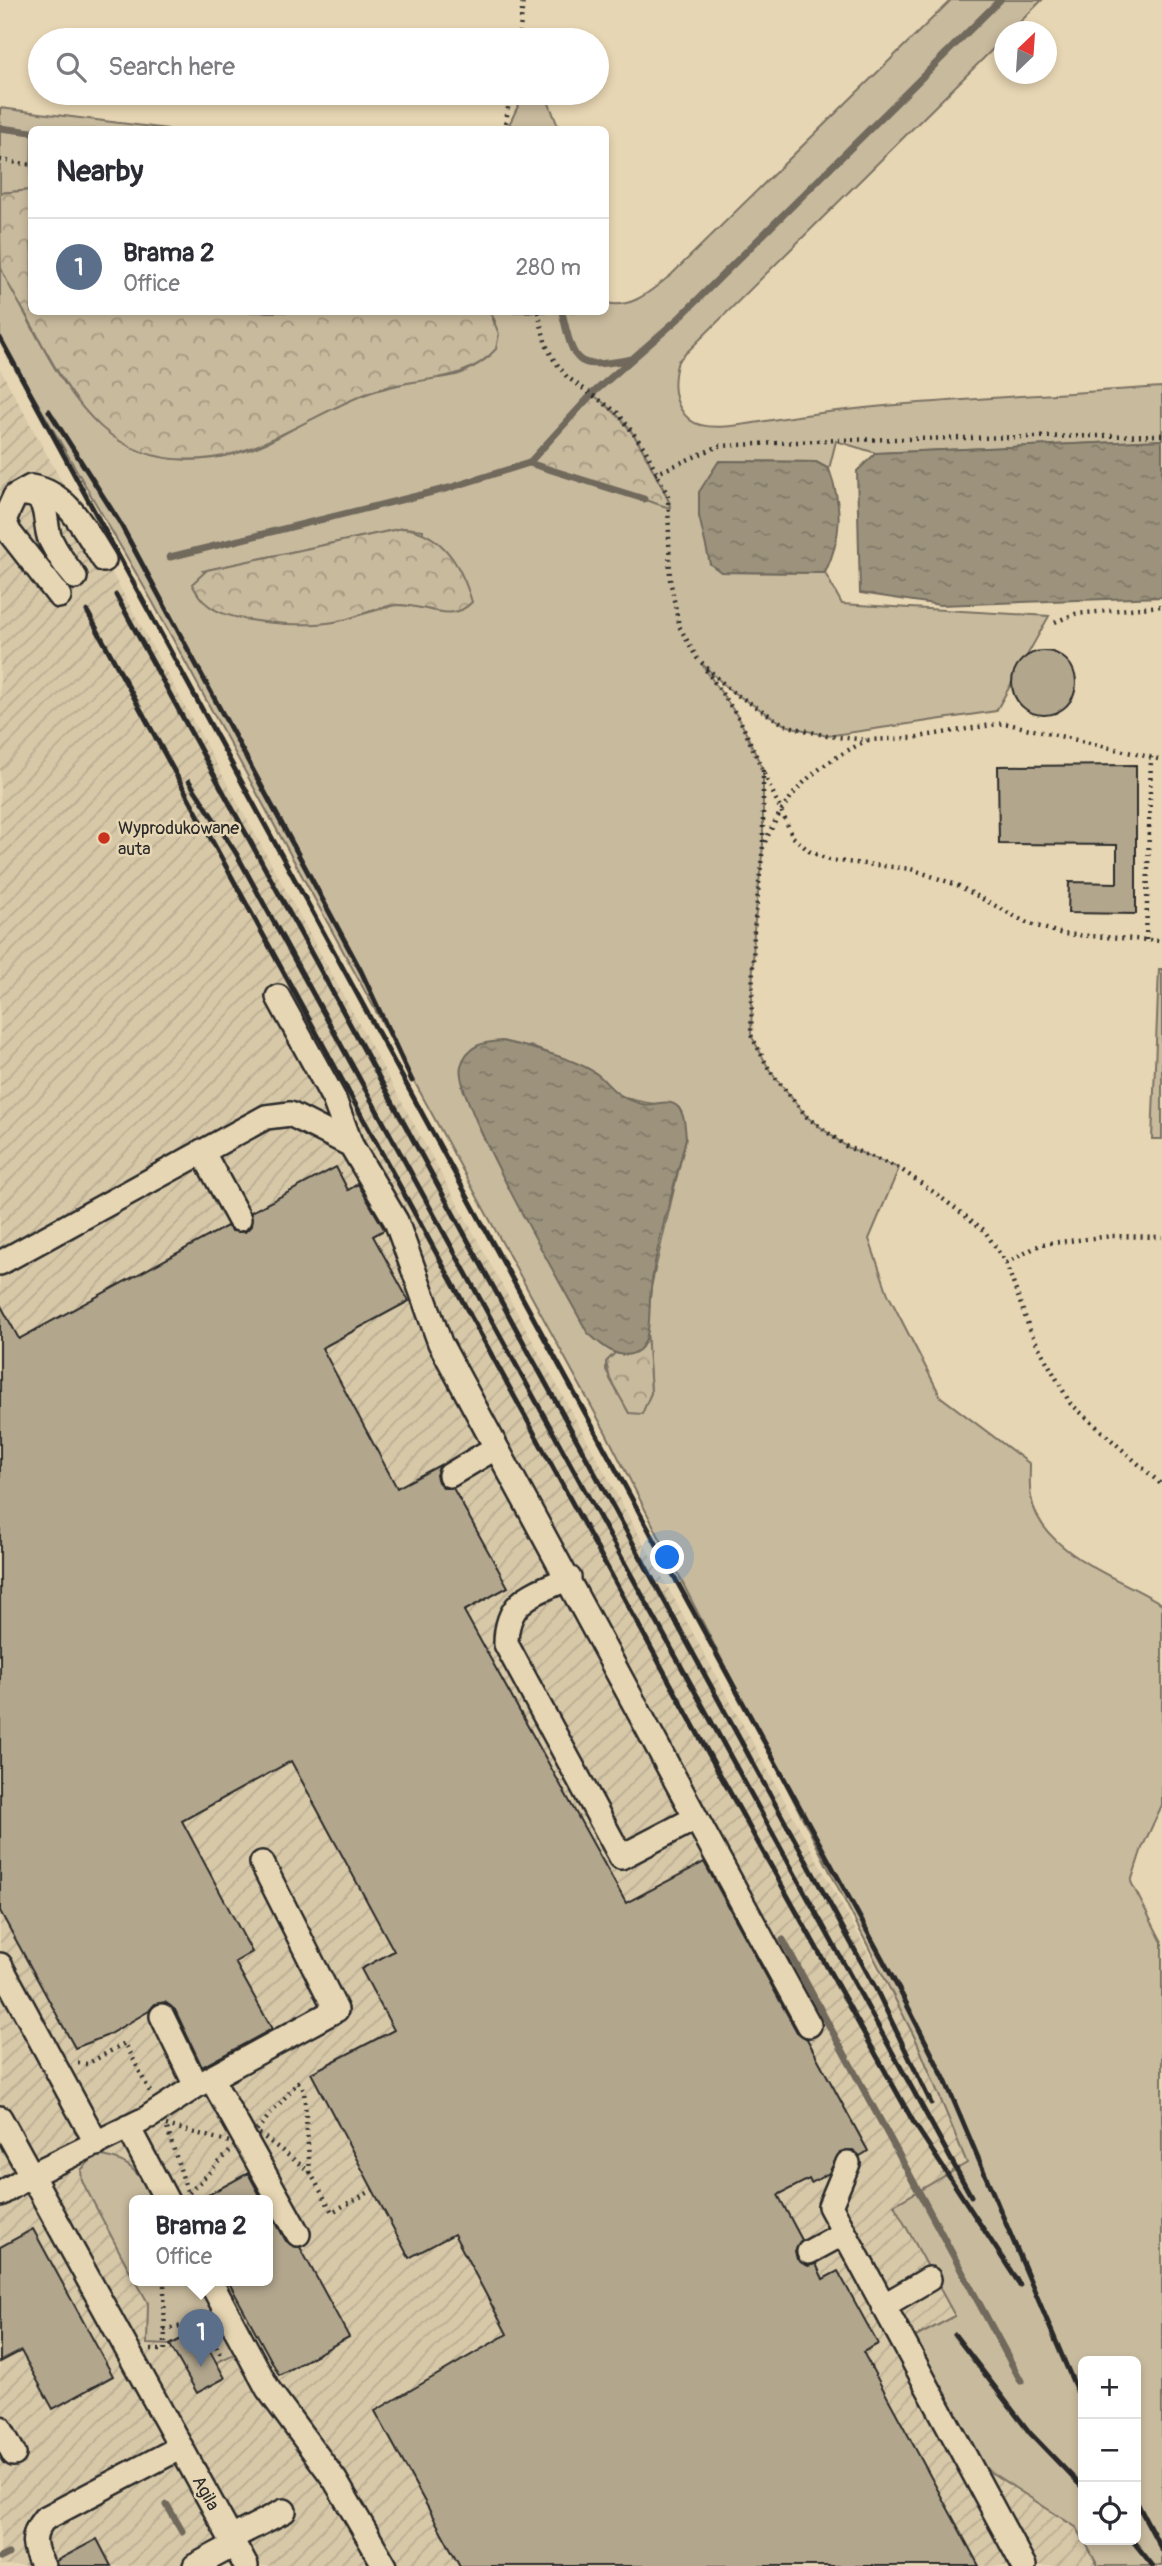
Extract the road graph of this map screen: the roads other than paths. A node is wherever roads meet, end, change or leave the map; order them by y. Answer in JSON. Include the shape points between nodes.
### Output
{"nodes":[{"id":1,"x":15,"y":496,"type":"junction"},
{"id":2,"x":104,"y":559,"type":"dead end"},
{"id":3,"x":75,"y":577,"type":"dead end"},
{"id":4,"x":59,"y":596,"type":"dead end"},
{"id":5,"x":278,"y":997,"type":"dead end"},
{"id":6,"x":351,"y":1145,"type":"junction"},
{"id":7,"x":202,"y":1151,"type":"junction"},
{"id":8,"x":239,"y":1219,"type":"dead end"},
{"id":9,"x":0,"y":1263,"type":"edge"},
{"id":10,"x":495,"y":1448,"type":"junction"},
{"id":11,"x":450,"y":1475,"type":"dead end"},
{"id":12,"x":569,"y":1578,"type":"junction"},
{"id":13,"x":696,"y":1818,"type":"junction"},
{"id":14,"x":262,"y":1863,"type":"dead end"},
{"id":15,"x":0,"y":1965,"type":"edge"},
{"id":16,"x":162,"y":2016,"type":"dead end"},
{"id":17,"x":809,"y":2025,"type":"dead end"},
{"id":18,"x":203,"y":2082,"type":"junction"},
{"id":19,"x":147,"y":2117,"type":"junction"},
{"id":20,"x":0,"y":2118,"type":"edge"},
{"id":21,"x":97,"y":2144,"type":"junction"},
{"id":22,"x":848,"y":2163,"type":"dead end"},
{"id":23,"x":31,"y":2175,"type":"junction"},
{"id":24,"x":0,"y":2194,"type":"edge"},
{"id":25,"x":166,"y":2195,"type":"edge"},
{"id":26,"x":298,"y":2234,"type":"dead end"},
{"id":27,"x":844,"y":2234,"type":"junction"},
{"id":28,"x":809,"y":2252,"type":"dead end"},
{"id":29,"x":929,"y":2278,"type":"dead end"},
{"id":30,"x":214,"y":2286,"type":"edge"},
{"id":31,"x":883,"y":2306,"type":"junction"},
{"id":32,"x":0,"y":2428,"type":"edge"},
{"id":33,"x":181,"y":2446,"type":"junction"},
{"id":34,"x":14,"y":2454,"type":"dead end"},
{"id":35,"x":284,"y":2511,"type":"dead end"},
{"id":36,"x":232,"y":2542,"type":"junction"},
{"id":37,"x":43,"y":2566,"type":"edge"},
{"id":38,"x":195,"y":2566,"type":"edge"},
{"id":39,"x":246,"y":2566,"type":"edge"},
{"id":40,"x":385,"y":2566,"type":"edge"},
{"id":41,"x":1024,"y":2566,"type":"edge"}],
"edges":[{"from":1,"to":2,"type":"lane","via":[[31,487],[50,491],[73,513]]},
{"from":1,"to":3,"type":"lane","via":[[34,496],[43,504],[50,539]]},
{"from":1,"to":4,"type":"lane","via":[[4,520],[9,532]]},
{"from":5,"to":6,"type":"lane","via":[[334,1100]]},
{"from":6,"to":7,"type":"lane","via":[[290,1114],[266,1117]]},
{"from":6,"to":10,"type":"lane","via":[[396,1220],[440,1343]]},
{"from":7,"to":8,"type":"lane"},
{"from":7,"to":9,"type":"lane"},
{"from":10,"to":11,"type":"lane"},
{"from":10,"to":12,"type":"lane"},
{"from":12,"to":13,"type":"lane"},
{"from":12,"to":13,"type":"lane","via":[[523,1599],[506,1626],[506,1644],[621,1857]]},
{"from":13,"to":17,"type":"lane"},
{"from":14,"to":18,"type":"lane","via":[[336,2010]]},
{"from":15,"to":21,"type":"lane"},
{"from":16,"to":18,"type":"lane"},
{"from":18,"to":19,"type":"lane"},
{"from":18,"to":26,"type":"lane"},
{"from":19,"to":21,"type":"lane"},
{"from":19,"to":25,"type":"lane"},
{"from":20,"to":23,"type":"lane","name":"Agila"},
{"from":21,"to":23,"type":"lane"},
{"from":22,"to":27,"type":"lane","via":[[830,2206]]},
{"from":23,"to":24,"type":"lane"},
{"from":23,"to":33,"type":"lane","name":"Agila"},
{"from":27,"to":28,"type":"lane"},
{"from":27,"to":31,"type":"lane"},
{"from":29,"to":31,"type":"lane"},
{"from":30,"to":40,"type":"lane","via":[[268,2389],[335,2480]]},
{"from":31,"to":41,"type":"lane"},
{"from":32,"to":34,"type":"lane"},
{"from":33,"to":36,"type":"lane","name":"Agila"},
{"from":33,"to":37,"type":"lane","via":[[44,2519],[34,2531],[34,2549]]},
{"from":35,"to":36,"type":"lane"},
{"from":36,"to":38,"type":"lane"},
{"from":36,"to":39,"type":"lane","name":"Agila"}]}
